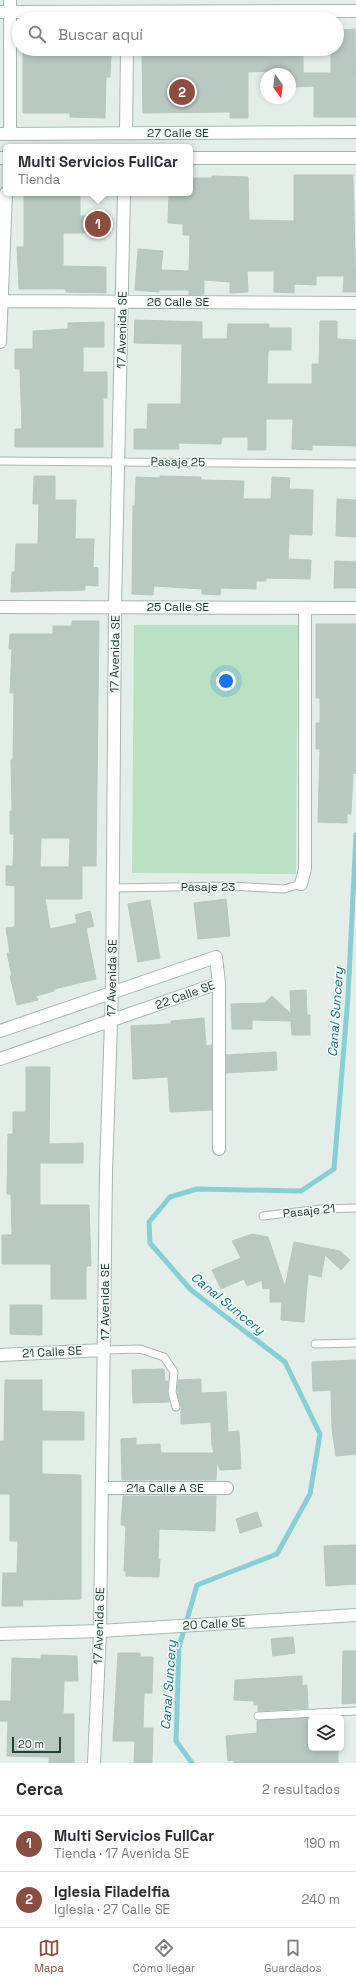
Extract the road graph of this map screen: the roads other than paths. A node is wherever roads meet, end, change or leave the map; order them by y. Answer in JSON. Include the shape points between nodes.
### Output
{"nodes":[{"id":1,"x":6,"y":8,"type":"edge"},
{"id":2,"x":128,"y":10,"type":"edge"},
{"id":3,"x":356,"y":11,"type":"edge"},
{"id":4,"x":127,"y":56,"type":"edge"},
{"id":5,"x":356,"y":132,"type":"edge"},
{"id":6,"x":126,"y":133,"type":"junction"},
{"id":7,"x":5,"y":134,"type":"edge"},
{"id":8,"x":193,"y":158,"type":"edge"},
{"id":9,"x":356,"y":158,"type":"edge"},
{"id":10,"x":6,"y":196,"type":"edge"},
{"id":11,"x":124,"y":196,"type":"edge"},
{"id":12,"x":0,"y":301,"type":"edge"},
{"id":13,"x":122,"y":302,"type":"junction"},
{"id":14,"x":356,"y":304,"type":"edge"},
{"id":15,"x":0,"y":342,"type":"edge"},
{"id":16,"x":0,"y":461,"type":"edge"},
{"id":17,"x":119,"y":462,"type":"junction"},
{"id":18,"x":356,"y":464,"type":"edge"},
{"id":19,"x":0,"y":607,"type":"edge"},
{"id":20,"x":115,"y":607,"type":"junction"},
{"id":21,"x":305,"y":608,"type":"junction"},
{"id":22,"x":356,"y":608,"type":"edge"},
{"id":23,"x":301,"y":884,"type":"joint"},
{"id":24,"x":113,"y":888,"type":"junction"},
{"id":25,"x":219,"y":983,"type":"junction"},
{"id":26,"x":112,"y":991,"type":"junction"},
{"id":27,"x":112,"y":1021,"type":"junction"},
{"id":28,"x":0,"y":1031,"type":"edge"},
{"id":29,"x":0,"y":1058,"type":"edge"},
{"id":30,"x":219,"y":1149,"type":"dead end"},
{"id":31,"x":356,"y":1208,"type":"edge"},
{"id":32,"x":263,"y":1216,"type":"dead end"},
{"id":33,"x":356,"y":1343,"type":"edge"},
{"id":34,"x":315,"y":1344,"type":"dead end"},
{"id":35,"x":104,"y":1350,"type":"junction"},
{"id":36,"x":0,"y":1355,"type":"edge"},
{"id":37,"x":176,"y":1407,"type":"dead end"},
{"id":38,"x":102,"y":1488,"type":"junction"},
{"id":39,"x":227,"y":1488,"type":"dead end"},
{"id":40,"x":356,"y":1615,"type":"edge"},
{"id":41,"x":100,"y":1631,"type":"junction"},
{"id":42,"x":0,"y":1634,"type":"edge"},
{"id":43,"x":356,"y":1711,"type":"edge"},
{"id":44,"x":258,"y":1716,"type":"dead end"},
{"id":45,"x":94,"y":1763,"type":"edge"}],
"edges":[{"from":1,"to":2,"type":"street"},
{"from":1,"to":7,"type":"street"},
{"from":2,"to":3,"type":"street"},
{"from":4,"to":6,"type":"street"},
{"from":5,"to":6,"type":"street","name":"27 Calle SE"},
{"from":6,"to":7,"type":"street","name":"27 Calle SE"},
{"from":8,"to":9,"type":"street","name":"27 Calle SE"},
{"from":10,"to":12,"type":"street"},
{"from":11,"to":13,"type":"street","name":"17 Avenida SE"},
{"from":12,"to":13,"type":"street","name":"26 Calle SE"},
{"from":12,"to":15,"type":"street"},
{"from":13,"to":14,"type":"street","name":"26 Calle SE"},
{"from":13,"to":17,"type":"street","name":"17 Avenida SE"},
{"from":16,"to":17,"type":"lane","name":"Pasaje 25"},
{"from":17,"to":18,"type":"lane","name":"Pasaje 25"},
{"from":17,"to":20,"type":"street","name":"17 Avenida SE"},
{"from":19,"to":20,"type":"street","name":"25 Calle SE"},
{"from":20,"to":21,"type":"street","name":"25 Calle SE"},
{"from":20,"to":24,"type":"street","name":"17 Avenida SE"},
{"from":21,"to":22,"type":"street","name":"25 Calle SE"},
{"from":21,"to":23,"type":"street","via":[[305,869]]},
{"from":23,"to":24,"type":"lane","name":"Pasaje 23","via":[[284,888]]},
{"from":24,"to":26,"type":"street","name":"17 Avenida SE"},
{"from":25,"to":26,"type":"street","name":"22 Calle SE","via":[[216,957]]},
{"from":25,"to":27,"type":"street","name":"22 Calle SE"},
{"from":25,"to":30,"type":"street"},
{"from":26,"to":27,"type":"street","name":"17 Avenida SE"},
{"from":26,"to":28,"type":"street","name":"22 Calle SE"},
{"from":27,"to":29,"type":"street","name":"22 Calle SE"},
{"from":27,"to":35,"type":"street","name":"17 Avenida SE","via":[[106,1172]]},
{"from":31,"to":32,"type":"lane","name":"Pasaje 21","via":[[321,1209]]},
{"from":33,"to":34,"type":"lane"},
{"from":35,"to":36,"type":"street","name":"21 Calle SE"},
{"from":35,"to":37,"type":"lane","via":[[140,1349],[164,1357],[174,1372],[172,1392]]},
{"from":35,"to":38,"type":"street","name":"17 Avenida SE"},
{"from":38,"to":39,"type":"street","name":"21a Calle A SE"},
{"from":38,"to":41,"type":"street","name":"17 Avenida SE"},
{"from":40,"to":41,"type":"street","name":"20 Calle SE"},
{"from":41,"to":42,"type":"street","name":"20 Calle SE"},
{"from":41,"to":45,"type":"street","name":"17 Avenida SE"},
{"from":43,"to":44,"type":"lane"}]}
